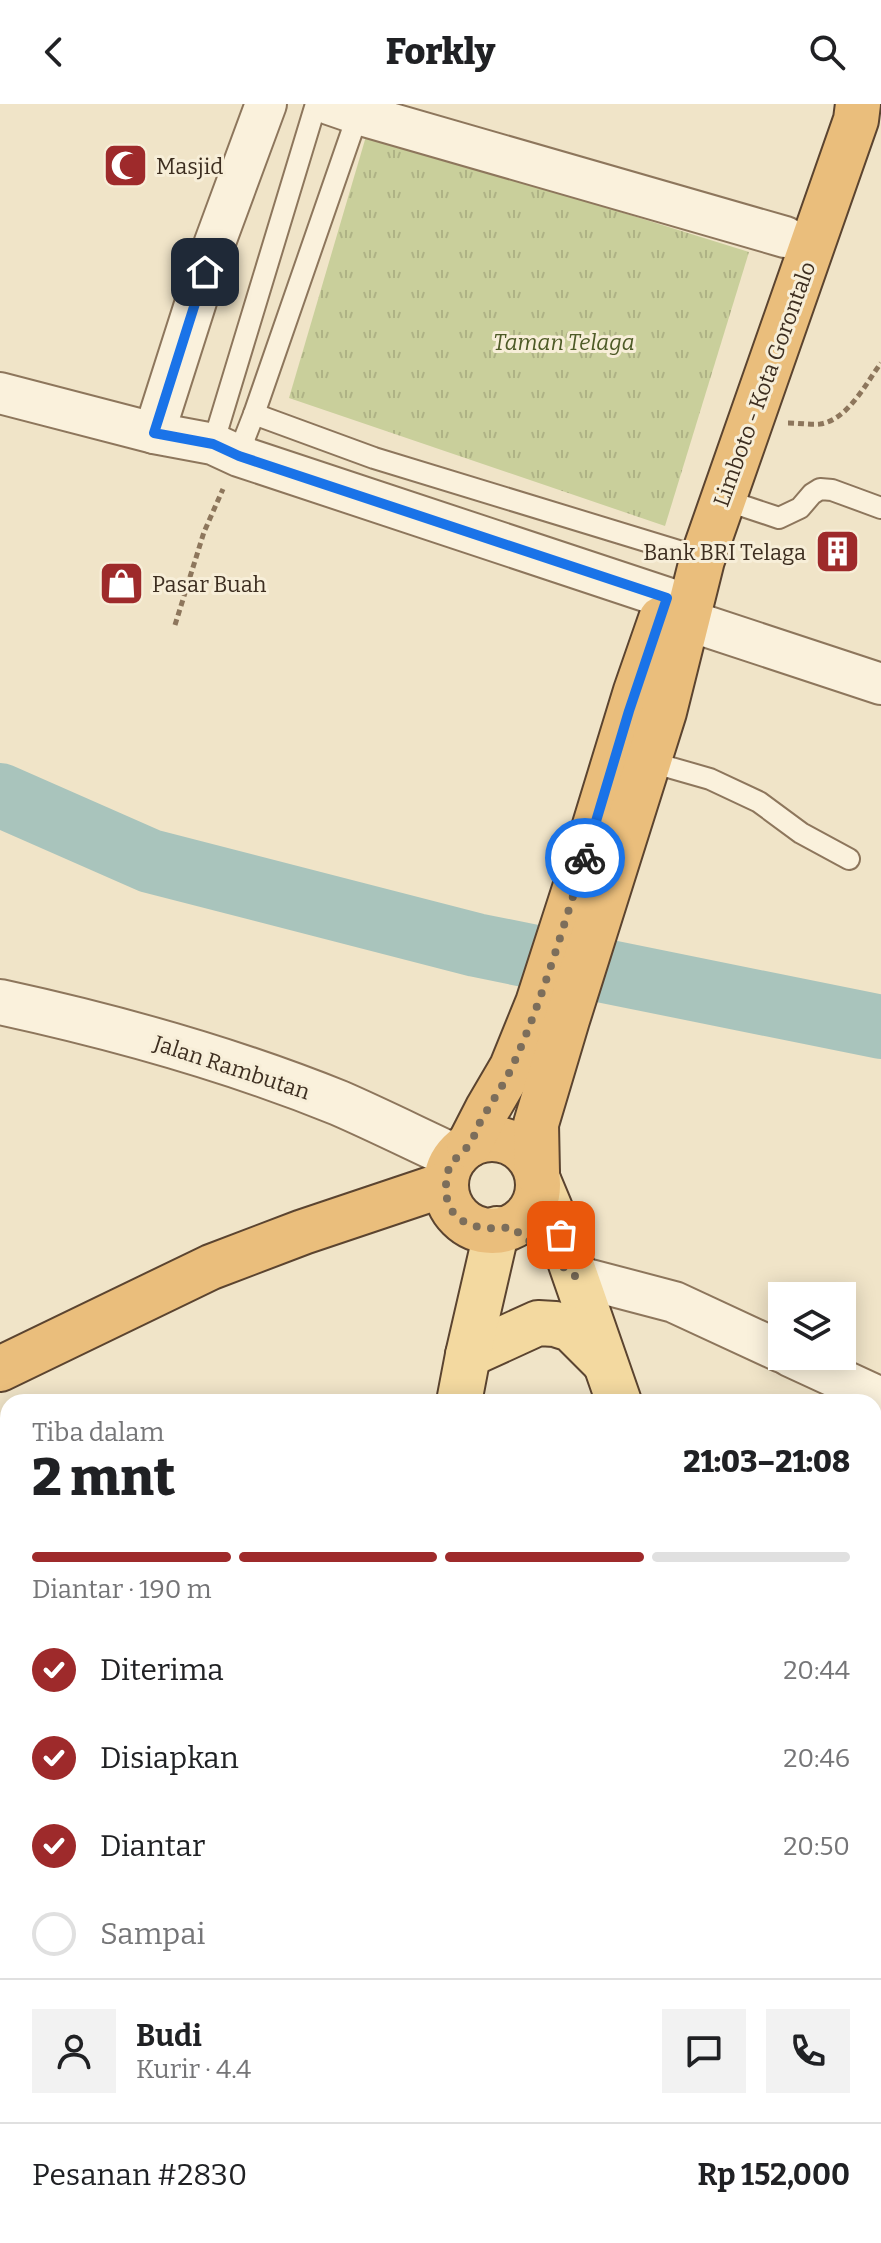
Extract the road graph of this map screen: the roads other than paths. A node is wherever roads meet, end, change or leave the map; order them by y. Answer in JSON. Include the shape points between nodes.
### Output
{"nodes":[{"id":1,"x":266,"y":104,"type":"edge"},
{"id":2,"x":316,"y":104,"type":"edge"},
{"id":3,"x":833,"y":104,"type":"edge"},
{"id":4,"x":858,"y":104,"type":"edge"},
{"id":5,"x":344,"y":109,"type":"edge"},
{"id":6,"x":785,"y":237,"type":"junction"},
{"id":7,"x":0,"y":393,"type":"edge"},
{"id":8,"x":254,"y":414,"type":"junction"},
{"id":9,"x":154,"y":433,"type":"junction"},
{"id":10,"x":230,"y":451,"type":"junction"},
{"id":11,"x":722,"y":499,"type":"junction"},
{"id":12,"x":881,"y":508,"type":"edge"},
{"id":13,"x":682,"y":552,"type":"junction"},
{"id":14,"x":677,"y":609,"type":"junction"},
{"id":15,"x":881,"y":684,"type":"edge"},
{"id":16,"x":650,"y":701,"type":"junction"},
{"id":17,"x":647,"y":761,"type":"junction"},
{"id":18,"x":849,"y":859,"type":"dead end"},
{"id":19,"x":590,"y":893,"type":"junction"},
{"id":20,"x":0,"y":1002,"type":"edge"},
{"id":21,"x":552,"y":1011,"type":"junction"},
{"id":22,"x":457,"y":1162,"type":"junction"},
{"id":23,"x":537,"y":1177,"type":"junction"},
{"id":24,"x":504,"y":1228,"type":"junction"},
{"id":25,"x":575,"y":1276,"type":"junction"},
{"id":26,"x":768,"y":1346,"type":"edge"},
{"id":27,"x":468,"y":1355,"type":"junction"},
{"id":28,"x":0,"y":1369,"type":"edge"},
{"id":29,"x":820,"y":1370,"type":"edge"},
{"id":30,"x":612,"y":1383,"type":"edge"},
{"id":31,"x":461,"y":1394,"type":"edge"},
{"id":32,"x":872,"y":1394,"type":"edge"}],
"edges":[{"from":1,"to":9,"type":"street"},
{"from":2,"to":10,"type":"lane"},
{"from":3,"to":6,"type":"highway"},
{"from":4,"to":11,"type":"highway","name":"Limboto - Kota Gorontalo"},
{"from":5,"to":6,"type":"street"},
{"from":5,"to":8,"type":"lane"},
{"from":6,"to":13,"type":"highway"},
{"from":7,"to":9,"type":"street"},
{"from":8,"to":10,"type":"lane"},
{"from":8,"to":13,"type":"lane","via":[[374,458]]},
{"from":9,"to":10,"type":"street"},
{"from":10,"to":14,"type":"street"},
{"from":11,"to":12,"type":"lane","via":[[779,518],[820,489]]},
{"from":11,"to":14,"type":"highway","name":"Limboto - Kota Gorontalo","via":[[702,560]]},
{"from":13,"to":14,"type":"highway"},
{"from":14,"to":15,"type":"street"},
{"from":14,"to":16,"type":"highway"},
{"from":16,"to":17,"type":"highway"},
{"from":16,"to":19,"type":"highway"},
{"from":17,"to":18,"type":"lane","via":[[710,779],[759,802]]},
{"from":17,"to":19,"type":"highway"},
{"from":19,"to":21,"type":"highway"},
{"from":20,"to":22,"type":"street","name":"Jalan Rambutan","via":[[94,1023],[292,1086],[341,1104]]},
{"from":21,"to":22,"type":"highway","via":[[512,1067]]},
{"from":21,"to":23,"type":"highway","via":[[536,1124]]},
{"from":22,"to":23,"type":"highway","via":[[493,1139],[520,1149]]},
{"from":22,"to":24,"type":"highway","via":[[450,1206],[464,1223],[479,1229]]},
{"from":22,"to":28,"type":"highway","via":[[211,1267]]},
{"from":23,"to":24,"type":"highway","via":[[532,1210]]},
{"from":23,"to":25,"type":"main road"},
{"from":24,"to":25,"type":"main road"},
{"from":24,"to":27,"type":"main road"},
{"from":25,"to":26,"type":"street","via":[[674,1302]]},
{"from":25,"to":30,"type":"main road"},
{"from":27,"to":30,"type":"main road","via":[[538,1323],[555,1324],[571,1329]]},
{"from":27,"to":31,"type":"main road"},
{"from":29,"to":32,"type":"street"}]}
